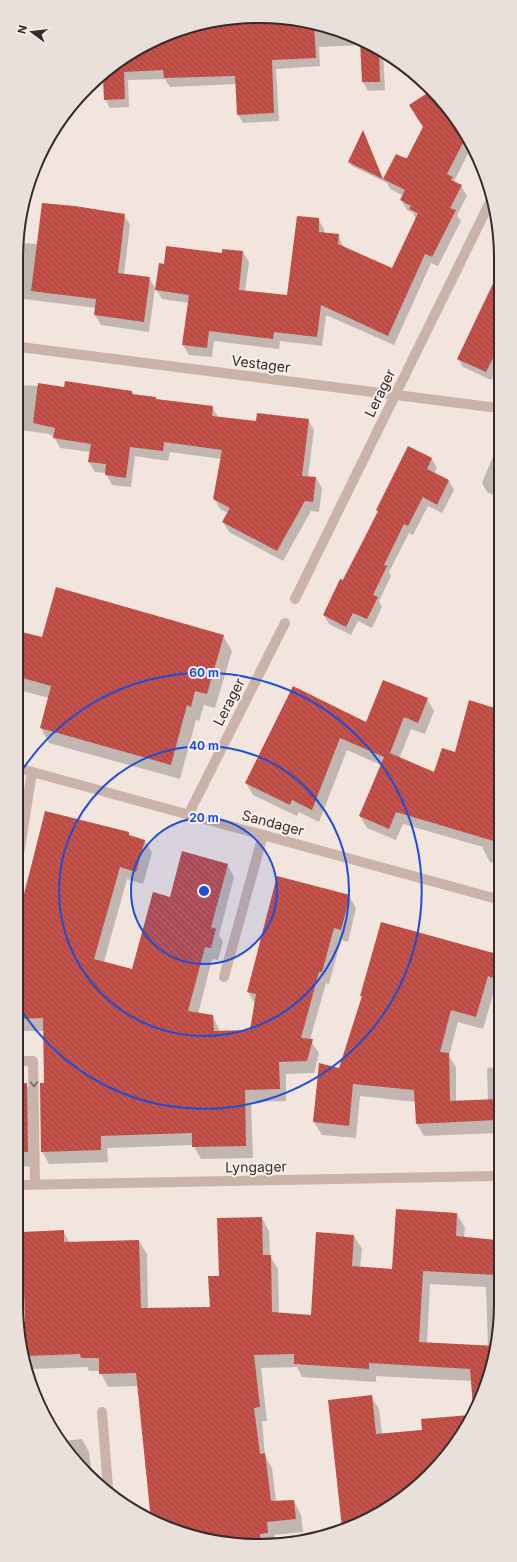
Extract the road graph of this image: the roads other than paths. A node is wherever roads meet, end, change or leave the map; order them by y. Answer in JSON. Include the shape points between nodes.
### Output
{"nodes":[{"id":1,"x":488,"y":207,"type":"edge"},
{"id":2,"x":23,"y":347,"type":"edge"},
{"id":3,"x":395,"y":395,"type":"junction"},
{"id":4,"x":494,"y":407,"type":"edge"},
{"id":5,"x":295,"y":599,"type":"dead end"},
{"id":6,"x":285,"y":623,"type":"dead end"},
{"id":7,"x":23,"y":769,"type":"edge"},
{"id":8,"x":32,"y":772,"type":"junction"},
{"id":9,"x":188,"y":815,"type":"junction"},
{"id":10,"x":23,"y":830,"type":"edge"},
{"id":11,"x":263,"y":835,"type":"junction"},
{"id":12,"x":494,"y":897,"type":"edge"},
{"id":13,"x":224,"y":977,"type":"dead end"},
{"id":14,"x":23,"y":1061,"type":"edge"},
{"id":15,"x":494,"y":1176,"type":"edge"},
{"id":16,"x":35,"y":1184,"type":"junction"},
{"id":17,"x":23,"y":1185,"type":"edge"},
{"id":18,"x":102,"y":1412,"type":"dead end"},
{"id":19,"x":108,"y":1485,"type":"edge"}],
"edges":[{"from":1,"to":3,"type":"street","name":"Lerager"},
{"from":2,"to":3,"type":"street","name":"Vestager"},
{"from":3,"to":4,"type":"street","name":"Vestager"},
{"from":3,"to":5,"type":"street","name":"Lerager"},
{"from":6,"to":9,"type":"street","name":"Lerager"},
{"from":7,"to":8,"type":"street","name":"Sandager"},
{"from":8,"to":9,"type":"street","name":"Sandager"},
{"from":8,"to":10,"type":"street"},
{"from":9,"to":11,"type":"street","name":"Sandager"},
{"from":11,"to":12,"type":"street","name":"Sandager"},
{"from":11,"to":13,"type":"street"},
{"from":14,"to":16,"type":"street","one_way":true,"via":[[33,1061]]},
{"from":15,"to":16,"type":"street","name":"Lyngager"},
{"from":16,"to":17,"type":"street","name":"Lyngager"},
{"from":18,"to":19,"type":"street"}]}
